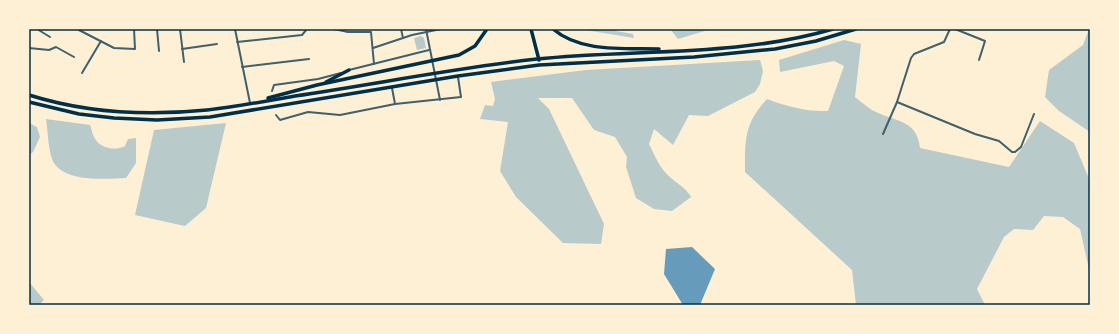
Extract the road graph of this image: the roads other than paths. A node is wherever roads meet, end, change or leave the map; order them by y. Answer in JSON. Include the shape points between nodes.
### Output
{"nodes":[{"id":1,"x":37,"y":29,"type":"edge"},
{"id":2,"x":77,"y":29,"type":"edge"},
{"id":3,"x":134,"y":29,"type":"edge"},
{"id":4,"x":157,"y":29,"type":"edge"},
{"id":5,"x":180,"y":29,"type":"edge"},
{"id":6,"x":236,"y":29,"type":"edge"},
{"id":7,"x":306,"y":29,"type":"edge"},
{"id":8,"x":334,"y":29,"type":"edge"},
{"id":9,"x":401,"y":29,"type":"edge"},
{"id":10,"x":426,"y":29,"type":"edge"},
{"id":11,"x":441,"y":29,"type":"edge"},
{"id":12,"x":486,"y":29,"type":"edge"},
{"id":13,"x":531,"y":29,"type":"edge"},
{"id":14,"x":552,"y":29,"type":"edge"},
{"id":15,"x":833,"y":29,"type":"edge"},
{"id":16,"x":856,"y":29,"type":"edge"},
{"id":17,"x":950,"y":29,"type":"edge"},
{"id":18,"x":955,"y":29,"type":"edge"},
{"id":19,"x":426,"y":32,"type":"junction"},
{"id":20,"x":50,"y":37,"type":"dead end"},
{"id":21,"x":403,"y":38,"type":"junction"},
{"id":22,"x":101,"y":41,"type":"junction"},
{"id":23,"x":237,"y":42,"type":"junction"},
{"id":24,"x":217,"y":44,"type":"dead end"},
{"id":25,"x":29,"y":48,"type":"edge"},
{"id":26,"x":373,"y":48,"type":"junction"},
{"id":27,"x":182,"y":49,"type":"junction"},
{"id":28,"x":429,"y":50,"type":"junction"},
{"id":29,"x":687,"y":50,"type":"junction"},
{"id":30,"x":159,"y":51,"type":"dead end"},
{"id":31,"x":74,"y":57,"type":"dead end"},
{"id":32,"x":309,"y":59,"type":"dead end"},
{"id":33,"x":539,"y":59,"type":"junction"},
{"id":34,"x":979,"y":60,"type":"dead end"},
{"id":35,"x":184,"y":62,"type":"dead end"},
{"id":36,"x":374,"y":64,"type":"junction"},
{"id":37,"x":539,"y":65,"type":"junction"},
{"id":38,"x":242,"y":67,"type":"junction"},
{"id":39,"x":349,"y":70,"type":"junction"},
{"id":40,"x":82,"y":73,"type":"dead end"},
{"id":41,"x":434,"y":74,"type":"junction"},
{"id":42,"x":458,"y":76,"type":"junction"},
{"id":43,"x":436,"y":80,"type":"junction"},
{"id":44,"x":317,"y":85,"type":"junction"},
{"id":45,"x":392,"y":88,"type":"junction"},
{"id":46,"x":272,"y":91,"type":"dead end"},
{"id":47,"x":29,"y":95,"type":"edge"},
{"id":48,"x":440,"y":100,"type":"junction"},
{"id":49,"x":29,"y":102,"type":"edge"},
{"id":50,"x":896,"y":102,"type":"junction"},
{"id":51,"x":250,"y":103,"type":"junction"},
{"id":52,"x":395,"y":104,"type":"junction"},
{"id":53,"x":1034,"y":114,"type":"dead end"},
{"id":54,"x":276,"y":115,"type":"dead end"},
{"id":55,"x":883,"y":134,"type":"dead end"}],
"edges":[{"from":1,"to":20,"type":"street"},
{"from":2,"to":22,"type":"street"},
{"from":3,"to":22,"type":"street","via":[[135,49],[114,48]]},
{"from":4,"to":30,"type":"street"},
{"from":5,"to":27,"type":"street"},
{"from":6,"to":23,"type":"street"},
{"from":7,"to":23,"type":"street","via":[[302,35]]},
{"from":8,"to":26,"type":"street","via":[[371,32]]},
{"from":9,"to":21,"type":"street"},
{"from":10,"to":19,"type":"street"},
{"from":11,"to":19,"type":"street"},
{"from":12,"to":44,"type":"highway","via":[[475,46],[459,55]]},
{"from":13,"to":33,"type":"highway"},
{"from":14,"to":29,"type":"highway","via":[[577,42],[596,46]]},
{"from":15,"to":29,"type":"highway","via":[[773,43]]},
{"from":16,"to":37,"type":"highway","via":[[816,41],[775,49],[694,57]]},
{"from":17,"to":50,"type":"street","via":[[944,42],[914,54],[911,58]]},
{"from":18,"to":34,"type":"street","via":[[985,41]]},
{"from":19,"to":21,"type":"street"},
{"from":19,"to":28,"type":"street"},
{"from":21,"to":26,"type":"street"},
{"from":22,"to":40,"type":"street"},
{"from":23,"to":38,"type":"street"},
{"from":24,"to":27,"type":"street"},
{"from":25,"to":31,"type":"street","via":[[49,50],[56,47]]},
{"from":26,"to":36,"type":"street"},
{"from":27,"to":35,"type":"street"},
{"from":28,"to":36,"type":"street"},
{"from":28,"to":41,"type":"street"},
{"from":29,"to":33,"type":"highway"},
{"from":32,"to":38,"type":"street"},
{"from":33,"to":37,"type":"highway"},
{"from":33,"to":41,"type":"highway"},
{"from":36,"to":39,"type":"street"},
{"from":37,"to":42,"type":"highway"},
{"from":38,"to":51,"type":"street"},
{"from":39,"to":44,"type":"highway"},
{"from":39,"to":46,"type":"street","via":[[318,79],[274,85]]},
{"from":41,"to":43,"type":"street"},
{"from":41,"to":51,"type":"highway"},
{"from":42,"to":43,"type":"highway"},
{"from":42,"to":48,"type":"street","via":[[461,97]]},
{"from":43,"to":45,"type":"highway"},
{"from":43,"to":48,"type":"street"},
{"from":44,"to":51,"type":"highway"},
{"from":45,"to":49,"type":"highway","via":[[210,117],[157,120],[79,114]]},
{"from":45,"to":52,"type":"street"},
{"from":47,"to":51,"type":"highway","via":[[114,112],[158,114]]},
{"from":48,"to":52,"type":"street"},
{"from":50,"to":53,"type":"street","via":[[999,141],[1012,152],[1021,147]]},
{"from":50,"to":55,"type":"street"},
{"from":52,"to":54,"type":"street","via":[[340,115],[308,112],[280,120]]}]}
